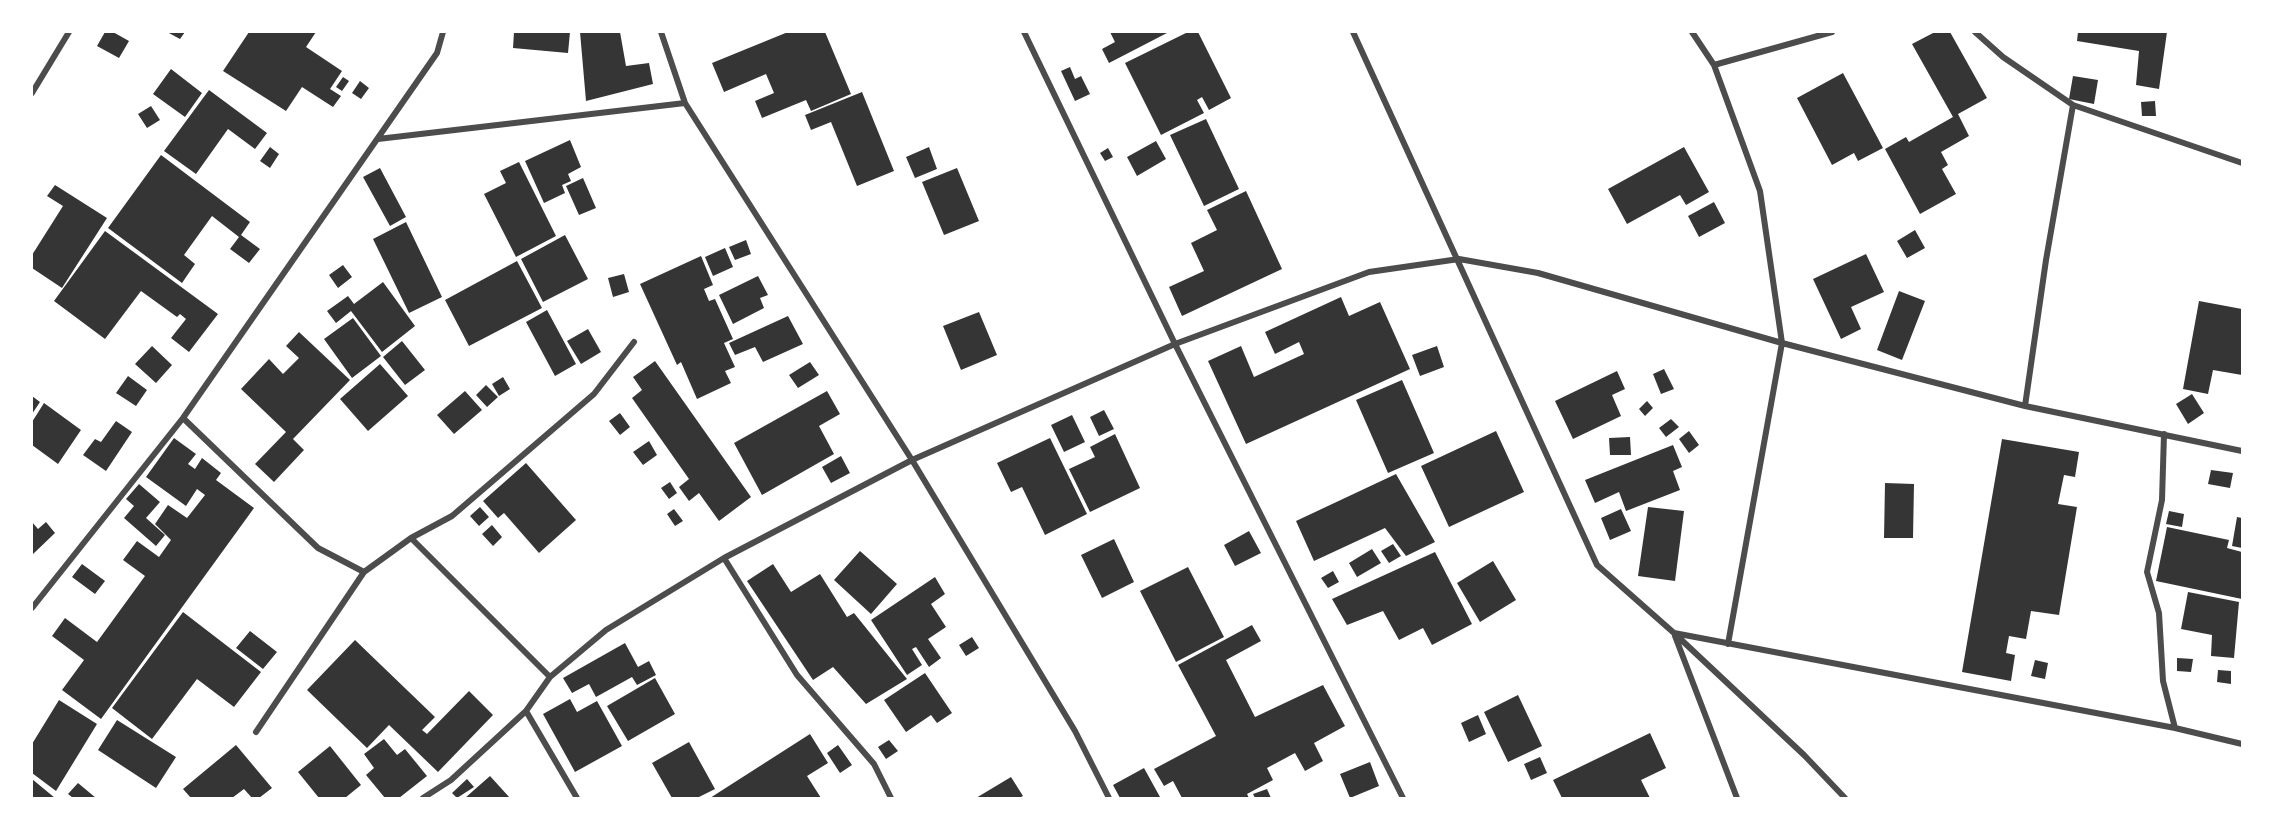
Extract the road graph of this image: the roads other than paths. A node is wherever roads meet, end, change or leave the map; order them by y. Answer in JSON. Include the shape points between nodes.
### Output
{"nodes":[{"id":1,"x":69,"y":32,"type":"edge"},
{"id":2,"x":443,"y":32,"type":"edge"},
{"id":3,"x":661,"y":32,"type":"edge"},
{"id":4,"x":1024,"y":32,"type":"edge"},
{"id":5,"x":1353,"y":32,"type":"edge"},
{"id":6,"x":1692,"y":32,"type":"edge"},
{"id":7,"x":1832,"y":32,"type":"edge"},
{"id":8,"x":1975,"y":32,"type":"edge"},
{"id":9,"x":1714,"y":65,"type":"junction"},
{"id":10,"x":32,"y":93,"type":"edge"},
{"id":11,"x":685,"y":103,"type":"junction"},
{"id":12,"x":2073,"y":105,"type":"junction"},
{"id":13,"x":378,"y":139,"type":"junction"},
{"id":14,"x":2242,"y":163,"type":"edge"},
{"id":15,"x":1459,"y":259,"type":"junction"},
{"id":16,"x":634,"y":342,"type":"dead end"},
{"id":17,"x":1782,"y":343,"type":"junction"},
{"id":18,"x":1175,"y":344,"type":"junction"},
{"id":19,"x":2025,"y":406,"type":"junction"},
{"id":20,"x":183,"y":418,"type":"junction"},
{"id":21,"x":2164,"y":434,"type":"junction"},
{"id":22,"x":2242,"y":451,"type":"edge"},
{"id":23,"x":912,"y":460,"type":"junction"},
{"id":24,"x":411,"y":538,"type":"junction"},
{"id":25,"x":724,"y":558,"type":"junction"},
{"id":26,"x":364,"y":572,"type":"junction"},
{"id":27,"x":32,"y":609,"type":"edge"},
{"id":28,"x":1674,"y":633,"type":"junction"},
{"id":29,"x":1728,"y":644,"type":"junction"},
{"id":30,"x":550,"y":677,"type":"junction"},
{"id":31,"x":526,"y":711,"type":"junction"},
{"id":32,"x":2175,"y":728,"type":"junction"},
{"id":33,"x":256,"y":732,"type":"dead end"},
{"id":34,"x":2242,"y":744,"type":"edge"},
{"id":35,"x":423,"y":798,"type":"edge"},
{"id":36,"x":577,"y":798,"type":"edge"},
{"id":37,"x":891,"y":798,"type":"edge"},
{"id":38,"x":1109,"y":798,"type":"edge"},
{"id":39,"x":1403,"y":798,"type":"edge"},
{"id":40,"x":1737,"y":798,"type":"edge"},
{"id":41,"x":1845,"y":798,"type":"edge"}],
"edges":[{"from":1,"to":10,"type":"street"},
{"from":2,"to":13,"type":"street","via":[[437,53]]},
{"from":3,"to":11,"type":"street"},
{"from":4,"to":18,"type":"street"},
{"from":5,"to":15,"type":"street"},
{"from":6,"to":9,"type":"street"},
{"from":7,"to":9,"type":"street"},
{"from":8,"to":12,"type":"street","via":[[2003,57]]},
{"from":9,"to":17,"type":"street","via":[[1760,191]]},
{"from":11,"to":13,"type":"street"},
{"from":11,"to":23,"type":"street"},
{"from":12,"to":14,"type":"street"},
{"from":12,"to":19,"type":"street"},
{"from":13,"to":20,"type":"street"},
{"from":15,"to":17,"type":"street","via":[[1538,273]]},
{"from":15,"to":18,"type":"street","via":[[1369,272]]},
{"from":15,"to":28,"type":"street","via":[[1597,565]]},
{"from":16,"to":24,"type":"street","via":[[594,394],[453,516]]},
{"from":17,"to":19,"type":"street"},
{"from":17,"to":29,"type":"street"},
{"from":18,"to":23,"type":"street"},
{"from":18,"to":39,"type":"street"},
{"from":19,"to":21,"type":"street"},
{"from":20,"to":26,"type":"street","via":[[318,548]]},
{"from":20,"to":27,"type":"street"},
{"from":21,"to":22,"type":"street"},
{"from":21,"to":32,"type":"street","via":[[2162,500],[2147,572],[2159,613],[2163,681]]},
{"from":23,"to":25,"type":"street"},
{"from":23,"to":38,"type":"street","via":[[1075,731]]},
{"from":24,"to":26,"type":"street"},
{"from":24,"to":30,"type":"street"},
{"from":25,"to":30,"type":"street","via":[[606,630]]},
{"from":25,"to":37,"type":"street","via":[[797,675],[874,764]]},
{"from":26,"to":33,"type":"street"},
{"from":28,"to":29,"type":"street"},
{"from":28,"to":40,"type":"street"},
{"from":28,"to":41,"type":"street"},
{"from":29,"to":32,"type":"street"},
{"from":30,"to":31,"type":"street"},
{"from":31,"to":35,"type":"street","via":[[451,780]]},
{"from":31,"to":36,"type":"street"},
{"from":32,"to":34,"type":"street"}]}
